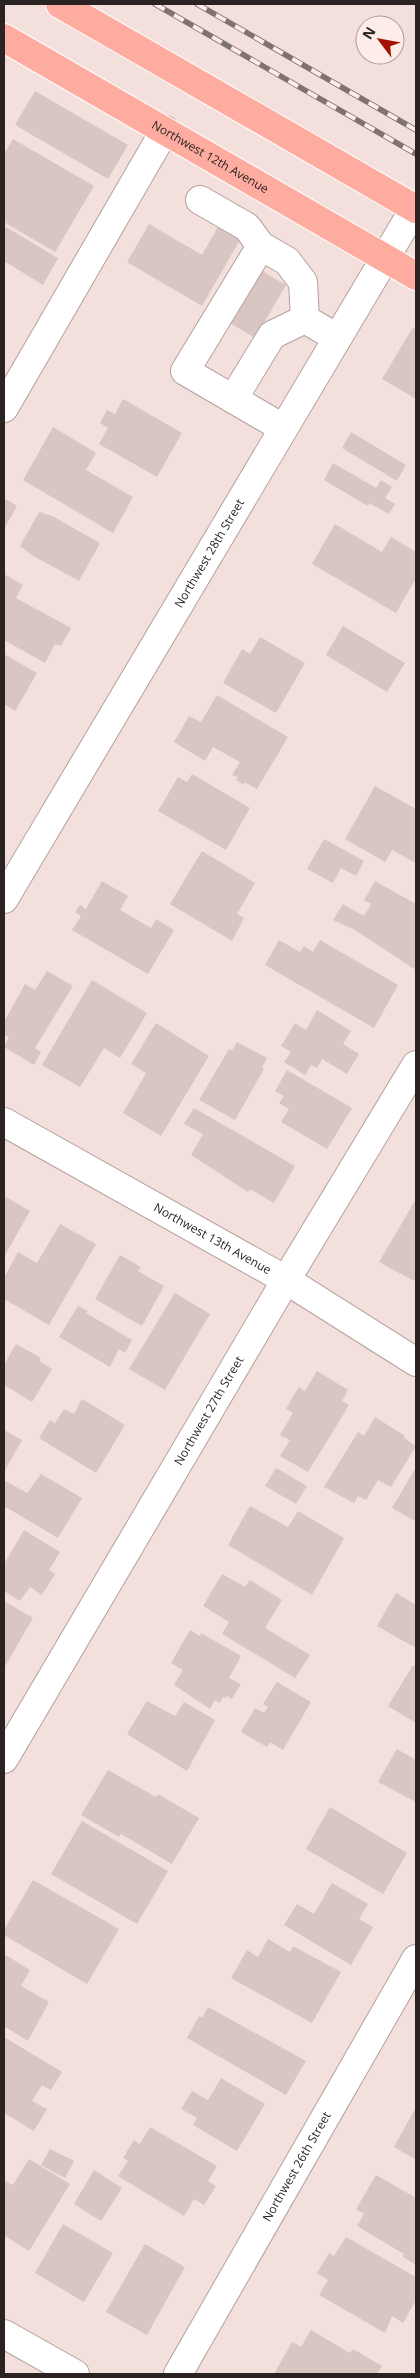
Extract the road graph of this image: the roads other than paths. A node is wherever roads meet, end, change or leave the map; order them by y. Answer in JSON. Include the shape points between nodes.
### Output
{"nodes":[{"id":1,"x":60,"y":4,"type":"edge"},
{"id":2,"x":5,"y":42,"type":"edge"},
{"id":3,"x":164,"y":130,"type":"junction"},
{"id":4,"x":200,"y":200,"type":"dead end"},
{"id":5,"x":416,"y":208,"type":"edge"},
{"id":6,"x":261,"y":246,"type":"junction"},
{"id":7,"x":384,"y":258,"type":"junction"},
{"id":8,"x":416,"y":276,"type":"edge"},
{"id":9,"x":305,"y":319,"type":"junction"},
{"id":10,"x":337,"y":338,"type":"junction"},
{"id":11,"x":233,"y":399,"type":"junction"},
{"id":12,"x":4,"y":408,"type":"edge"},
{"id":13,"x":283,"y":428,"type":"junction"},
{"id":14,"x":4,"y":899,"type":"edge"},
{"id":15,"x":416,"y":1065,"type":"edge"},
{"id":16,"x":4,"y":1122,"type":"edge"},
{"id":17,"x":286,"y":1280,"type":"junction"},
{"id":18,"x":416,"y":1362,"type":"edge"},
{"id":19,"x":4,"y":1759,"type":"edge"},
{"id":20,"x":416,"y":1959,"type":"edge"},
{"id":21,"x":4,"y":2334,"type":"edge"},
{"id":22,"x":75,"y":2374,"type":"edge"},
{"id":23,"x":178,"y":2374,"type":"edge"}],
"edges":[{"from":1,"to":5,"type":"main road"},
{"from":2,"to":3,"type":"main road","name":"Northwest 12th Avenue"},
{"from":3,"to":7,"type":"main road","name":"Northwest 12th Avenue"},
{"from":3,"to":12,"type":"street"},
{"from":4,"to":6,"type":"street","via":[[247,228]]},
{"from":5,"to":7,"type":"street","name":"Northwest 28th Street"},
{"from":6,"to":9,"type":"street","via":[[287,261],[303,282]]},
{"from":6,"to":11,"type":"street","via":[[185,371]]},
{"from":7,"to":8,"type":"main road","name":"Northwest 12th Avenue"},
{"from":7,"to":10,"type":"street","name":"Northwest 28th Street"},
{"from":9,"to":10,"type":"street"},
{"from":9,"to":11,"type":"street","via":[[272,335]]},
{"from":10,"to":13,"type":"street","name":"Northwest 28th Street"},
{"from":11,"to":13,"type":"street"},
{"from":13,"to":14,"type":"street","name":"Northwest 28th Street"},
{"from":15,"to":17,"type":"street","name":"Northwest 27th Street"},
{"from":16,"to":17,"type":"street","name":"Northwest 13th Avenue"},
{"from":17,"to":18,"type":"street","name":"Northwest 13th Avenue"},
{"from":17,"to":19,"type":"street","name":"Northwest 27th Street"},
{"from":20,"to":23,"type":"street","name":"Northwest 26th Street"},
{"from":21,"to":22,"type":"street"}]}
